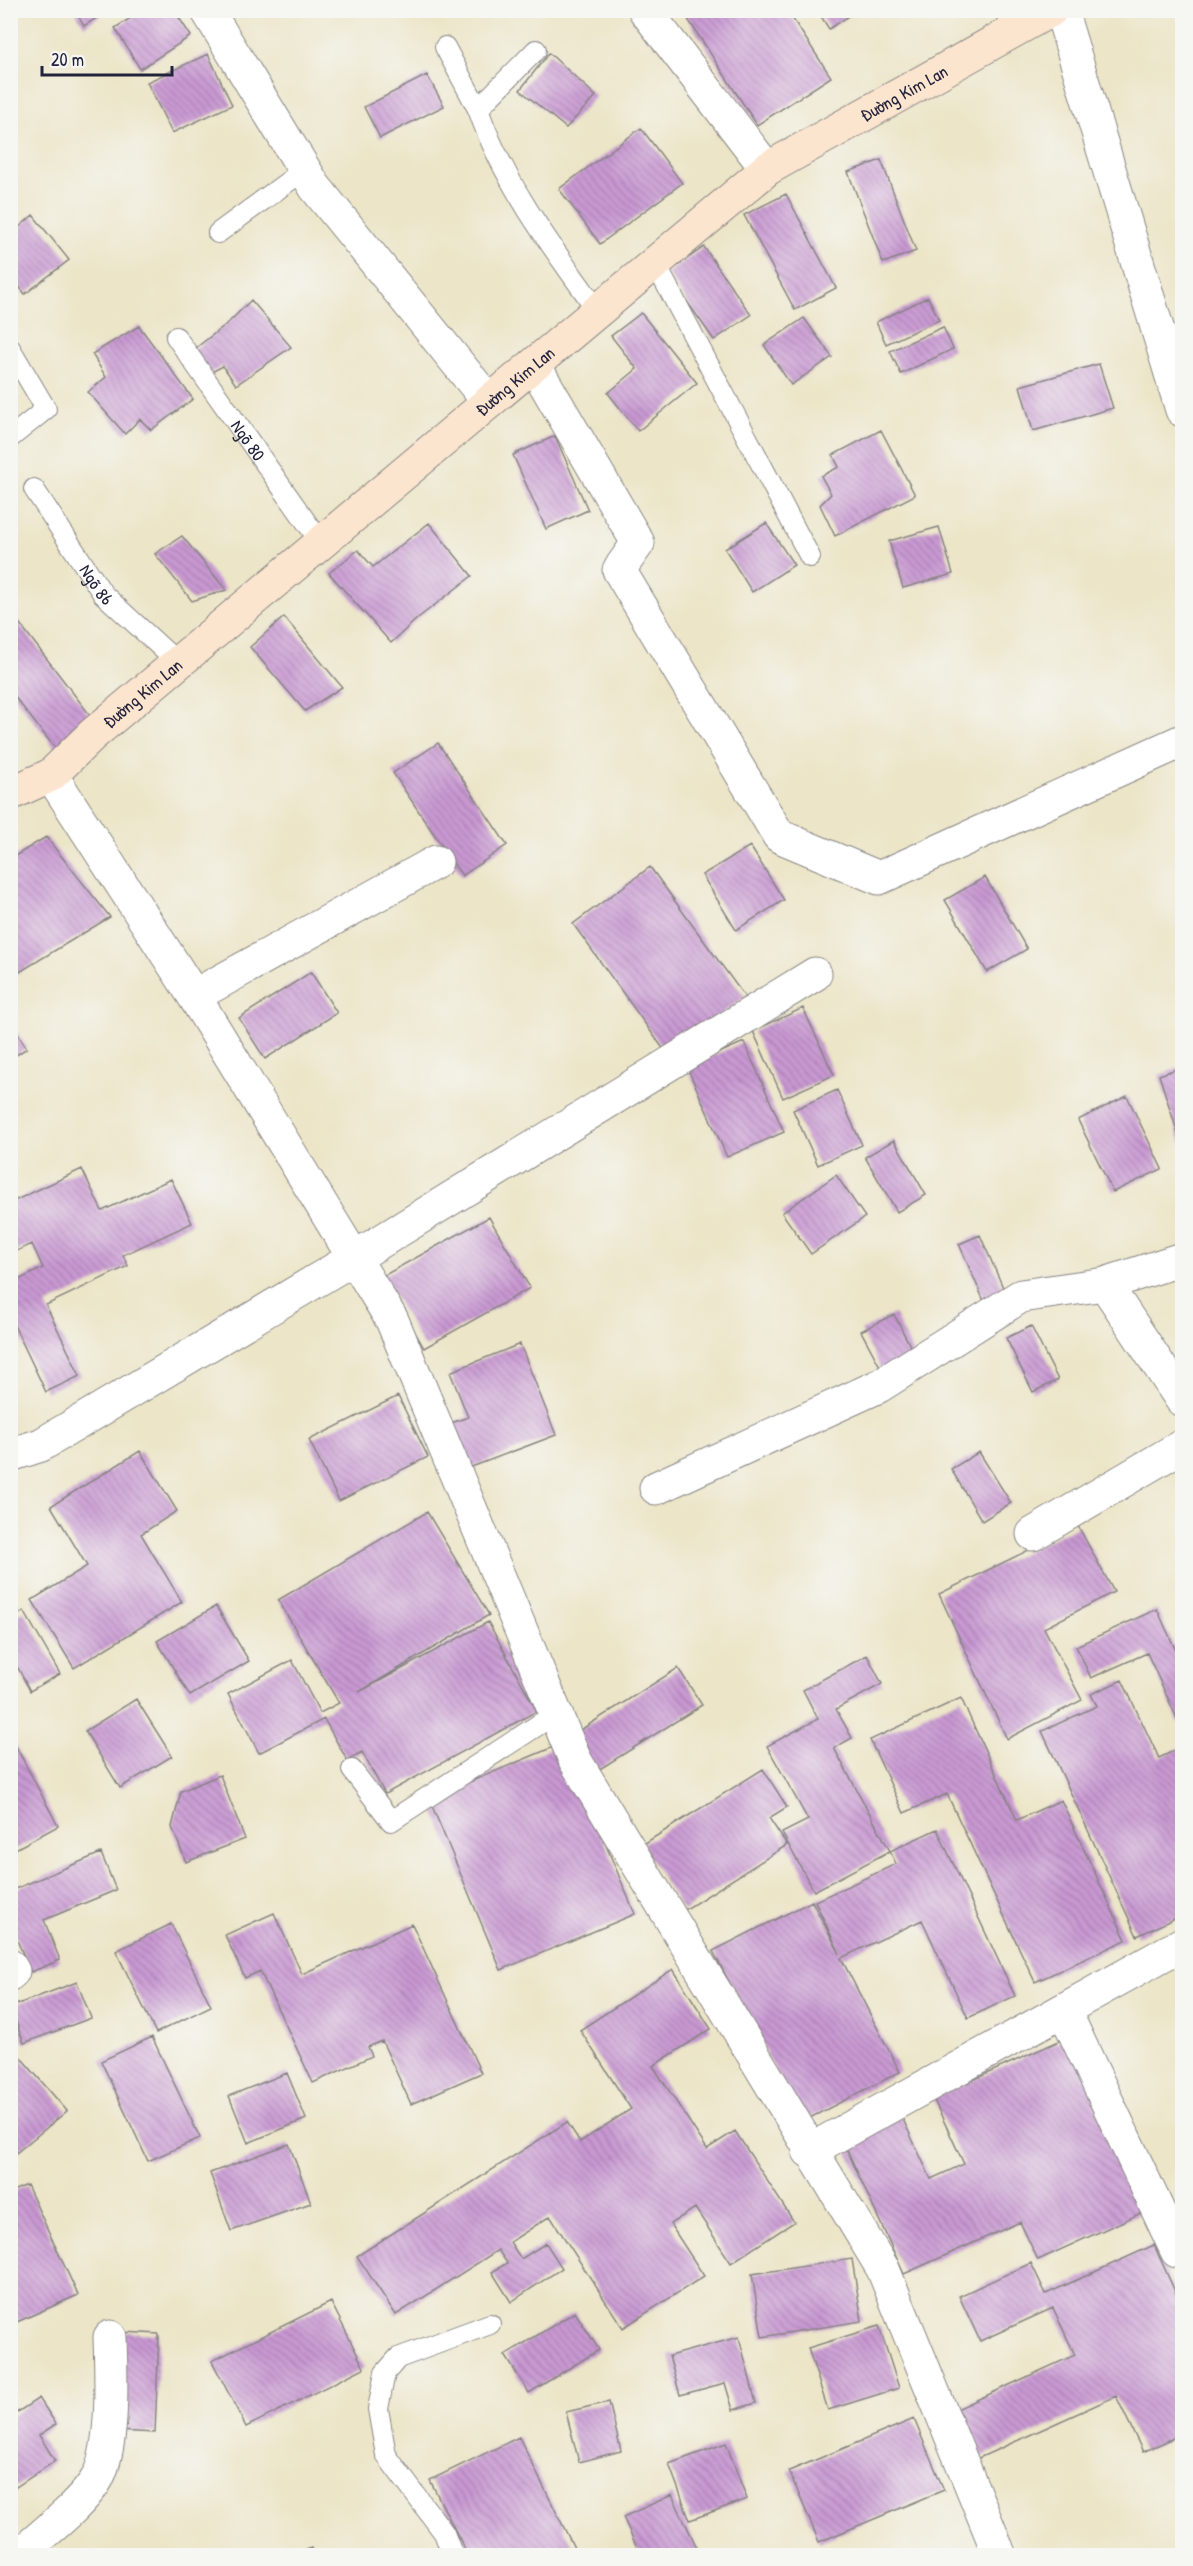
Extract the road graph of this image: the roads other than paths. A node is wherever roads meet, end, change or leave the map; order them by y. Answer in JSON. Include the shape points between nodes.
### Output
{"nodes":[{"id":1,"x":207,"y":10,"type":"edge"},
{"id":2,"x":645,"y":10,"type":"edge"},
{"id":3,"x":1051,"y":10,"type":"edge"},
{"id":4,"x":1061,"y":10,"type":"edge"},
{"id":5,"x":445,"y":47,"type":"dead end"},
{"id":6,"x":536,"y":50,"type":"dead end"},
{"id":7,"x":478,"y":110,"type":"junction"},
{"id":8,"x":767,"y":169,"type":"junction"},
{"id":9,"x":304,"y":170,"type":"junction"},
{"id":10,"x":218,"y":233,"type":"dead end"},
{"id":11,"x":655,"y":263,"type":"junction"},
{"id":12,"x":598,"y":311,"type":"junction"},
{"id":13,"x":176,"y":337,"type":"dead end"},
{"id":14,"x":10,"y":348,"type":"edge"},
{"id":15,"x":534,"y":365,"type":"junction"},
{"id":16,"x":489,"y":402,"type":"junction"},
{"id":17,"x":1182,"y":410,"type":"edge"},
{"id":18,"x":10,"y":438,"type":"edge"},
{"id":19,"x":34,"y":489,"type":"dead end"},
{"id":20,"x":321,"y":543,"type":"junction"},
{"id":21,"x":810,"y":557,"type":"dead end"},
{"id":22,"x":178,"y":663,"type":"junction"},
{"id":23,"x":1182,"y":741,"type":"edge"},
{"id":24,"x":51,"y":775,"type":"junction"},
{"id":25,"x":10,"y":794,"type":"edge"},
{"id":26,"x":436,"y":862,"type":"dead end"},
{"id":27,"x":815,"y":974,"type":"dead end"},
{"id":28,"x":194,"y":996,"type":"junction"},
{"id":29,"x":354,"y":1258,"type":"junction"},
{"id":30,"x":1182,"y":1259,"type":"edge"},
{"id":31,"x":1106,"y":1284,"type":"junction"},
{"id":32,"x":1182,"y":1400,"type":"edge"},
{"id":33,"x":1182,"y":1446,"type":"edge"},
{"id":34,"x":10,"y":1455,"type":"edge"},
{"id":35,"x":656,"y":1488,"type":"dead end"},
{"id":36,"x":1033,"y":1534,"type":"dead end"},
{"id":37,"x":555,"y":1714,"type":"junction"},
{"id":38,"x":352,"y":1770,"type":"dead end"},
{"id":39,"x":1182,"y":1944,"type":"edge"},
{"id":40,"x":10,"y":1966,"type":"edge"},
{"id":41,"x":10,"y":1974,"type":"edge"},
{"id":42,"x":1064,"y":2010,"type":"junction"},
{"id":43,"x":809,"y":2151,"type":"junction"},
{"id":44,"x":1177,"y":2251,"type":"dead end"},
{"id":45,"x":490,"y":2324,"type":"dead end"},
{"id":46,"x":110,"y":2337,"type":"dead end"},
{"id":47,"x":19,"y":2556,"type":"edge"},
{"id":48,"x":453,"y":2556,"type":"edge"},
{"id":49,"x":1000,"y":2556,"type":"edge"}],
"edges":[{"from":1,"to":9,"type":"street"},
{"from":2,"to":8,"type":"street"},
{"from":3,"to":8,"type":"street","name":"Đường Kim Lan"},
{"from":4,"to":17,"type":"street"},
{"from":5,"to":7,"type":"lane"},
{"from":6,"to":7,"type":"lane"},
{"from":7,"to":12,"type":"lane","via":[[487,137],[545,239]]},
{"from":8,"to":11,"type":"street","name":"Đường Kim Lan"},
{"from":9,"to":10,"type":"lane"},
{"from":9,"to":16,"type":"street"},
{"from":11,"to":12,"type":"street","name":"Đường Kim Lan"},
{"from":11,"to":21,"type":"lane"},
{"from":12,"to":15,"type":"street","name":"Đường Kim Lan"},
{"from":13,"to":20,"type":"lane","name":"Ngõ 80"},
{"from":14,"to":18,"type":"lane","via":[[46,409]]},
{"from":15,"to":16,"type":"street","name":"Đường Kim Lan"},
{"from":15,"to":23,"type":"street","via":[[638,543],[619,570],[779,836],[879,878]]},
{"from":16,"to":20,"type":"street","name":"Đường Kim Lan"},
{"from":19,"to":22,"type":"lane","name":"Ngõ 86","via":[[103,594]]},
{"from":20,"to":22,"type":"street","name":"Đường Kim Lan"},
{"from":22,"to":24,"type":"street","name":"Đường Kim Lan"},
{"from":24,"to":25,"type":"street","name":"Đường Kim Lan"},
{"from":24,"to":28,"type":"street"},
{"from":26,"to":28,"type":"street"},
{"from":27,"to":29,"type":"street"},
{"from":28,"to":29,"type":"street"},
{"from":29,"to":34,"type":"street","via":[[41,1445]]},
{"from":29,"to":37,"type":"street","via":[[392,1320]]},
{"from":30,"to":31,"type":"street"},
{"from":31,"to":32,"type":"street"},
{"from":31,"to":35,"type":"street","via":[[1021,1296],[879,1386]]},
{"from":33,"to":36,"type":"street"},
{"from":37,"to":38,"type":"lane","via":[[391,1821]]},
{"from":37,"to":43,"type":"street","via":[[575,1760]]},
{"from":39,"to":42,"type":"street"},
{"from":40,"to":41,"type":"street","via":[[14,1971]]},
{"from":42,"to":43,"type":"street"},
{"from":42,"to":44,"type":"street"},
{"from":43,"to":49,"type":"street","via":[[883,2269]]},
{"from":45,"to":48,"type":"lane","via":[[398,2358],[385,2373],[378,2409],[386,2455],[444,2534]]},
{"from":46,"to":47,"type":"street","via":[[107,2442],[97,2479]]}]}
